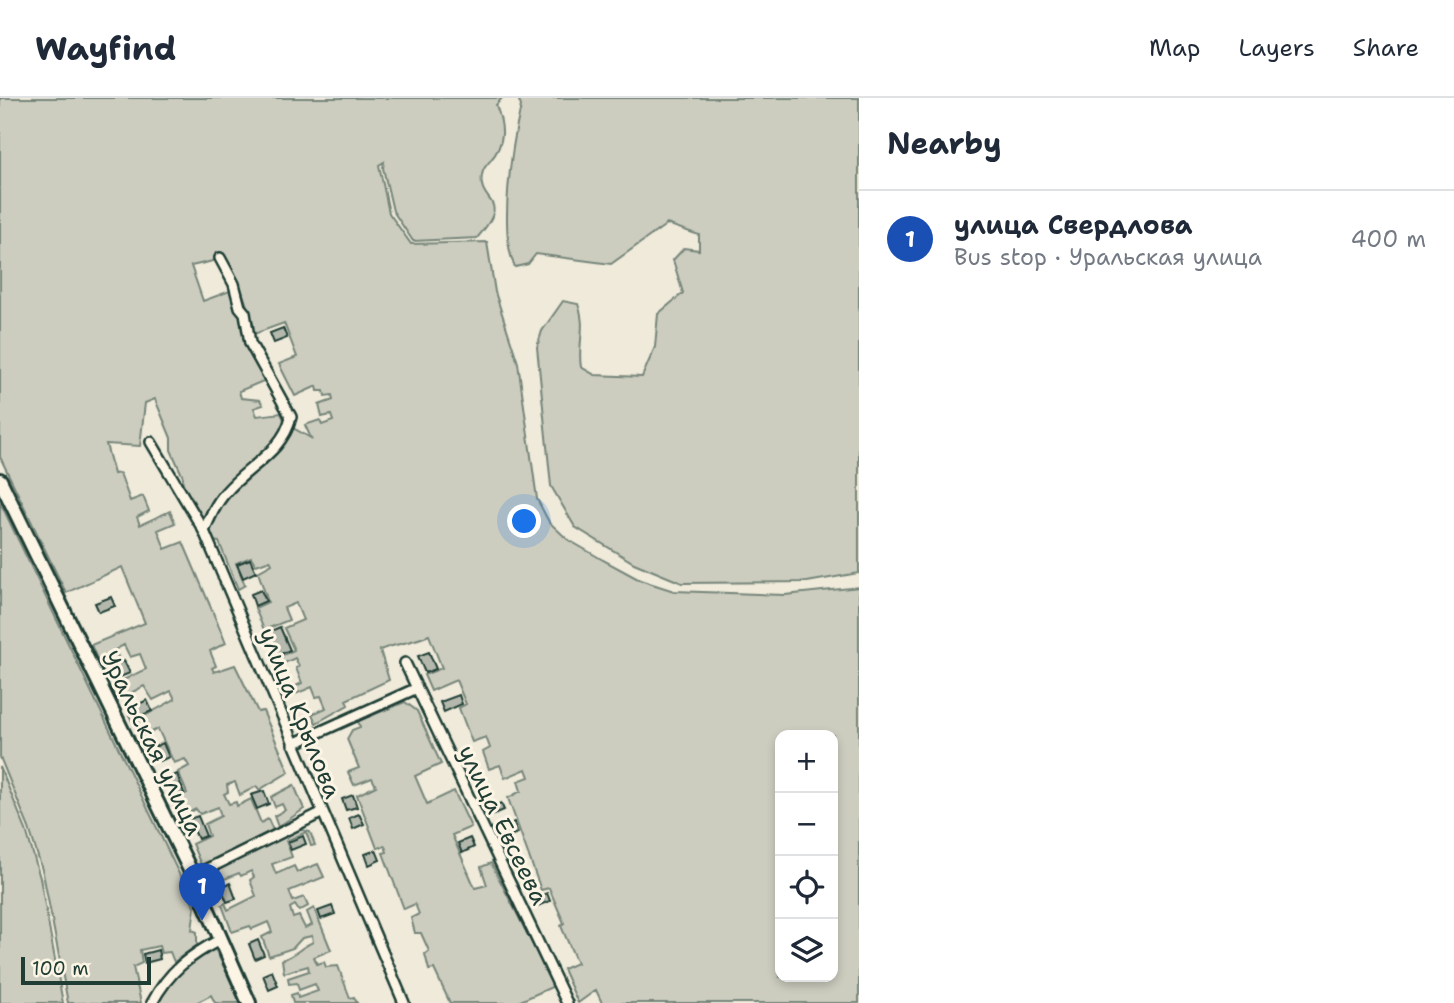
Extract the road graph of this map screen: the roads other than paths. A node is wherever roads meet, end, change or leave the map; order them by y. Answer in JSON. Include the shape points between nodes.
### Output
{"nodes":[{"id":1,"x":220,"y":258,"type":"dead end"},
{"id":2,"x":151,"y":442,"type":"dead end"},
{"id":3,"x":0,"y":480,"type":"edge"},
{"id":4,"x":204,"y":531,"type":"junction"},
{"id":5,"x":405,"y":663,"type":"dead end"},
{"id":6,"x":415,"y":689,"type":"junction"},
{"id":7,"x":293,"y":744,"type":"junction"},
{"id":8,"x":321,"y":813,"type":"junction"},
{"id":9,"x":193,"y":876,"type":"junction"},
{"id":10,"x":221,"y":939,"type":"junction"},
{"id":11,"x":152,"y":1003,"type":"edge"},
{"id":12,"x":249,"y":1003,"type":"edge"},
{"id":13,"x":404,"y":1003,"type":"edge"},
{"id":14,"x":567,"y":1003,"type":"edge"}],
"edges":[{"from":1,"to":4,"type":"street","via":[[245,313],[250,343],[291,417],[288,432],[275,448],[226,491]]},
{"from":2,"to":4,"type":"street","name":"улица Крылова"},
{"from":3,"to":9,"type":"main road","name":"Уральская улица"},
{"from":4,"to":7,"type":"street","name":"улица Крылова"},
{"from":5,"to":6,"type":"street","name":"улица Евсеева"},
{"from":6,"to":7,"type":"street"},
{"from":6,"to":14,"type":"street","name":"улица Евсеева"},
{"from":7,"to":8,"type":"street","name":"улица Крылова"},
{"from":8,"to":9,"type":"street"},
{"from":8,"to":13,"type":"street","name":"улица Крылова"},
{"from":9,"to":10,"type":"main road","name":"Уральская улица"},
{"from":10,"to":11,"type":"street","via":[[180,962]]},
{"from":10,"to":12,"type":"main road","name":"Уральская улица"}]}
